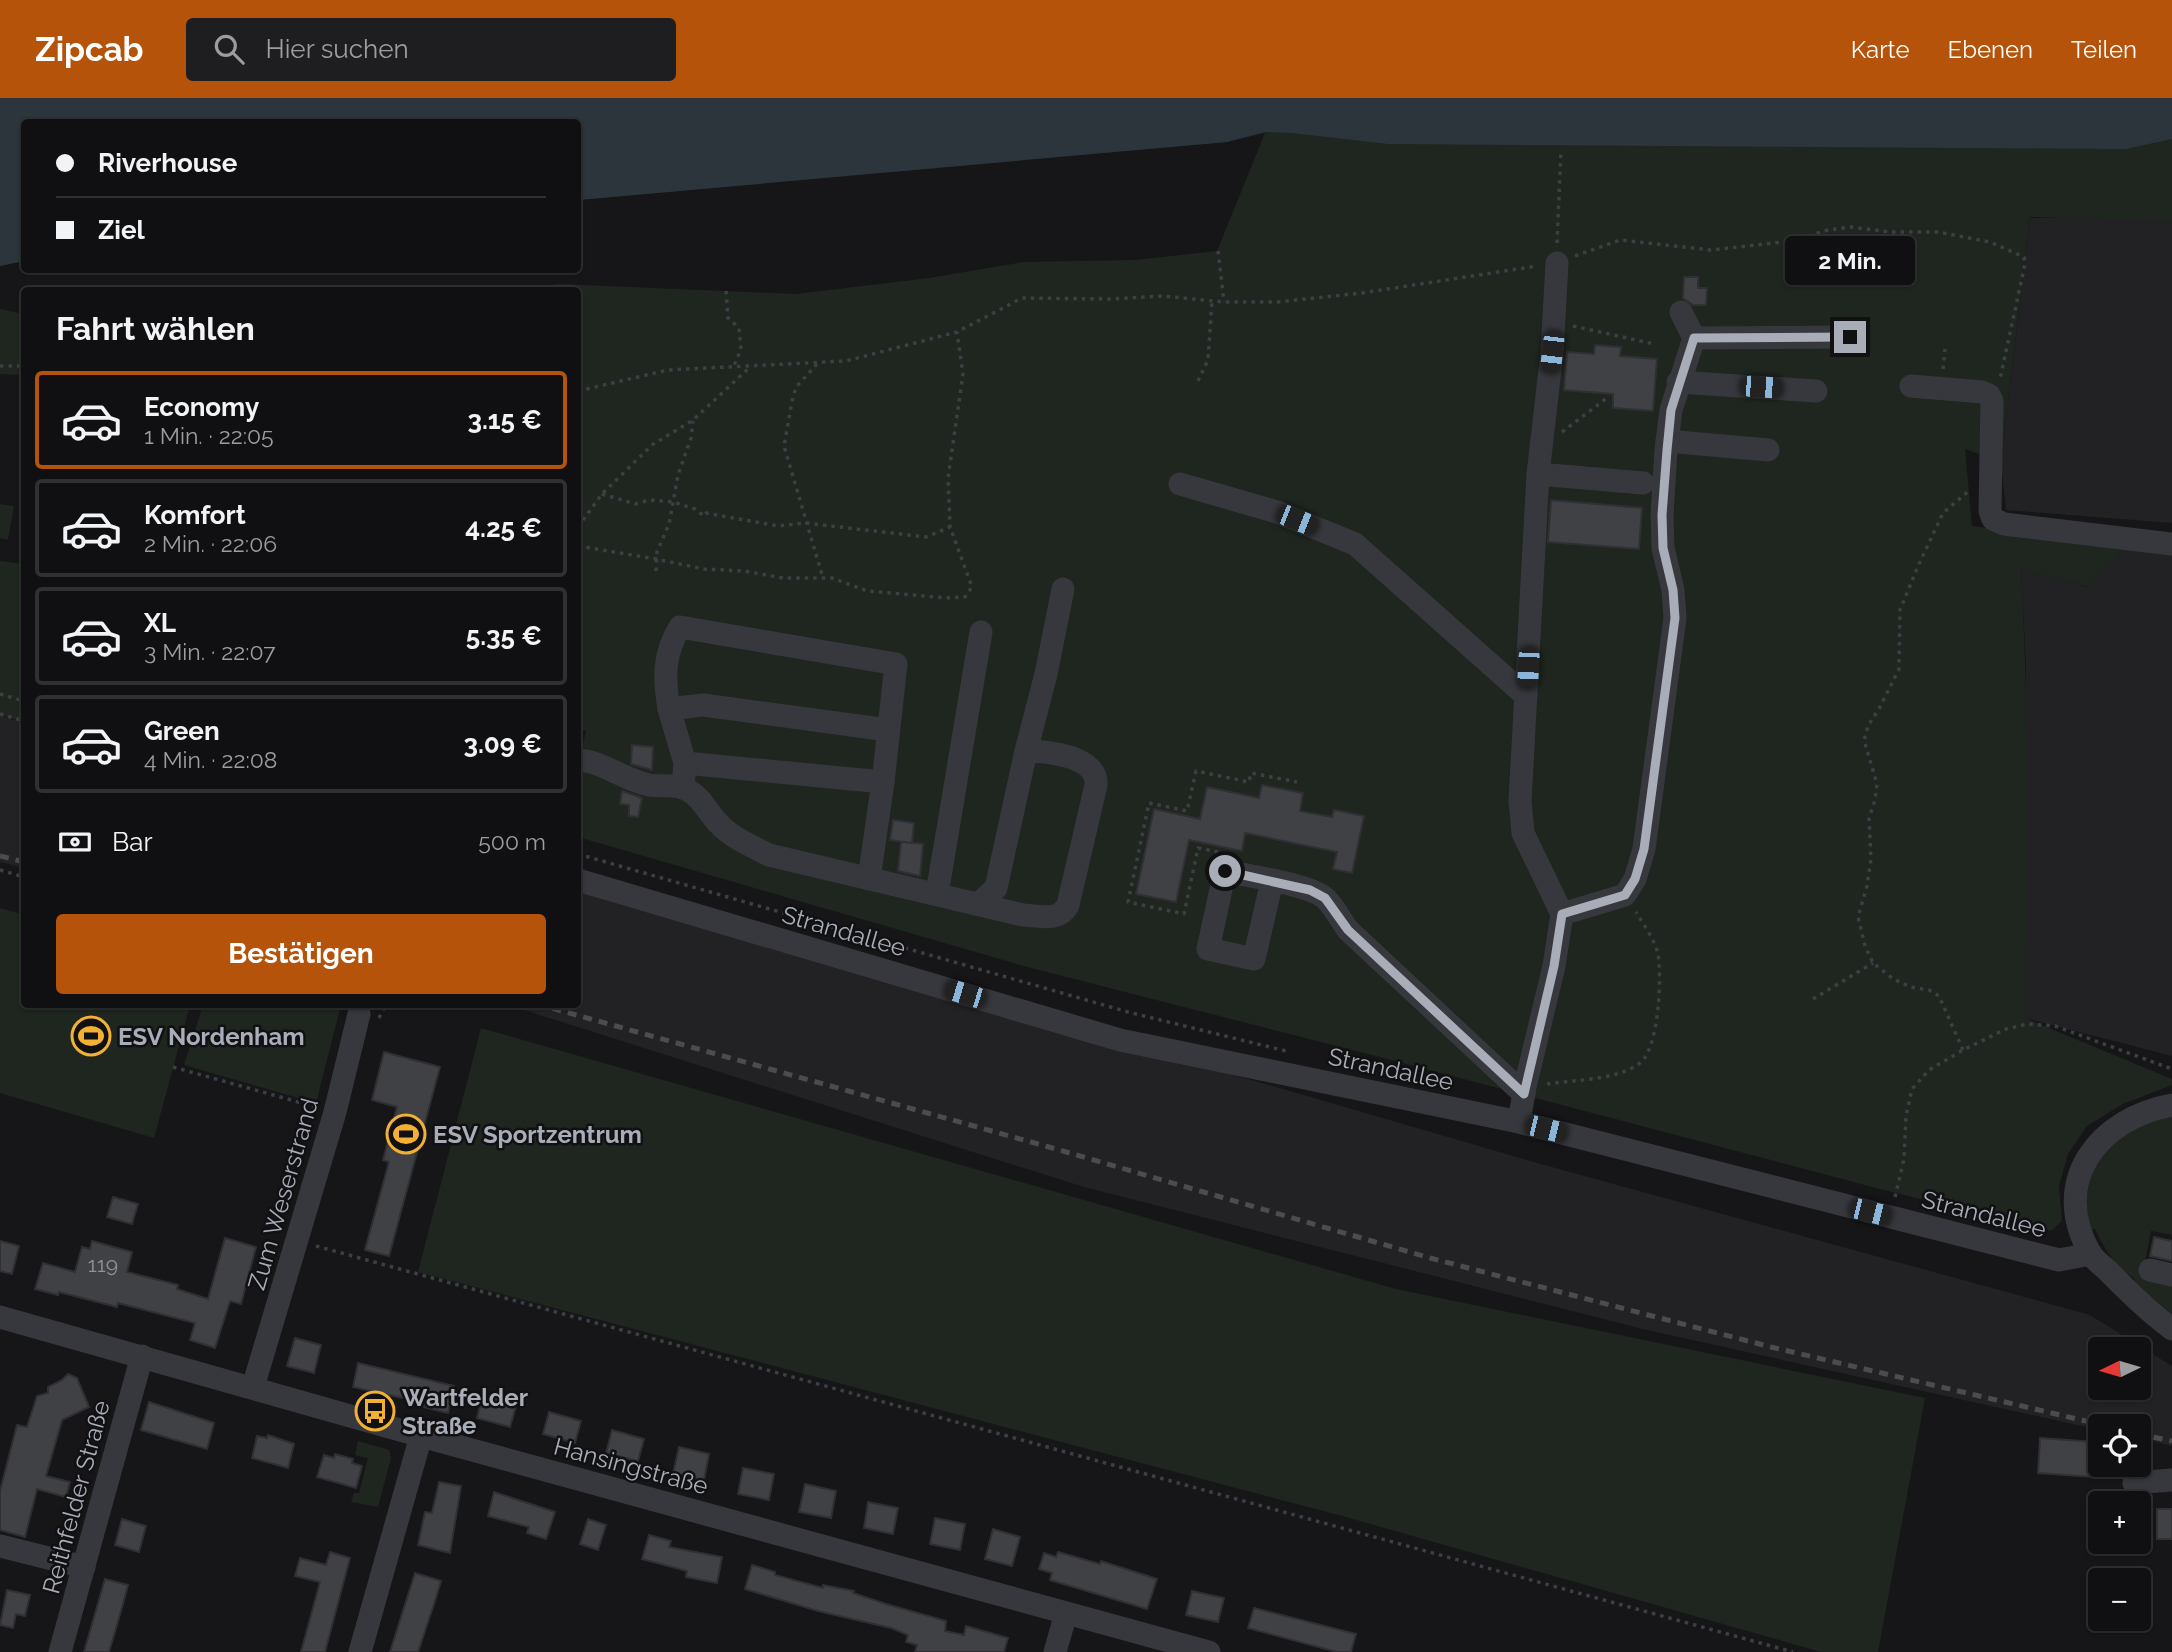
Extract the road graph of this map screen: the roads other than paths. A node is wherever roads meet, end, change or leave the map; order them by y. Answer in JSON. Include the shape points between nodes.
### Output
{"nodes":[{"id":1,"x":1557,"y":263,"type":"road end"},
{"id":2,"x":1681,"y":312,"type":"dead end"},
{"id":3,"x":1850,"y":337,"type":"dead end"},
{"id":4,"x":1694,"y":338,"type":"junction"},
{"id":5,"x":1678,"y":382,"type":"junction"},
{"id":6,"x":1910,"y":386,"type":"dead end"},
{"id":7,"x":1816,"y":391,"type":"dead end"},
{"id":8,"x":1668,"y":441,"type":"junction"},
{"id":9,"x":1768,"y":450,"type":"dead end"},
{"id":10,"x":1538,"y":474,"type":"junction"},
{"id":11,"x":1643,"y":483,"type":"dead end"},
{"id":12,"x":1181,"y":484,"type":"dead end"},
{"id":13,"x":2172,"y":544,"type":"edge"},
{"id":14,"x":1063,"y":589,"type":"dead end"},
{"id":15,"x":981,"y":632,"type":"dead end"},
{"id":16,"x":1526,"y":696,"type":"junction"},
{"id":17,"x":669,"y":709,"type":"junction"},
{"id":18,"x":888,"y":730,"type":"junction"},
{"id":19,"x":1026,"y":751,"type":"junction"},
{"id":20,"x":581,"y":760,"type":"edge"},
{"id":21,"x":685,"y":763,"type":"junction"},
{"id":22,"x":883,"y":782,"type":"junction"},
{"id":23,"x":683,"y":788,"type":"junction"},
{"id":24,"x":869,"y":879,"type":"junction"},
{"id":25,"x":581,"y":881,"type":"edge"},
{"id":26,"x":1272,"y":881,"type":"dead end"},
{"id":27,"x":937,"y":894,"type":"junction"},
{"id":28,"x":978,"y":904,"type":"junction"},
{"id":29,"x":1562,"y":914,"type":"junction"},
{"id":30,"x":359,"y":1014,"type":"dead end"},
{"id":31,"x":1524,"y":1090,"type":"junction"},
{"id":32,"x":2172,"y":1105,"type":"edge"},
{"id":33,"x":1519,"y":1122,"type":"junction"},
{"id":34,"x":2091,"y":1254,"type":"junction"},
{"id":35,"x":0,"y":1317,"type":"edge"},
{"id":36,"x":2172,"y":1329,"type":"edge"},
{"id":37,"x":142,"y":1356,"type":"junction"},
{"id":38,"x":253,"y":1387,"type":"junction"},
{"id":39,"x":421,"y":1436,"type":"junction"},
{"id":40,"x":2172,"y":1480,"type":"edge"},
{"id":41,"x":2134,"y":1483,"type":"dead end"},
{"id":42,"x":0,"y":1546,"type":"edge"},
{"id":43,"x":84,"y":1567,"type":"junction"},
{"id":44,"x":1066,"y":1613,"type":"junction"},
{"id":45,"x":61,"y":1652,"type":"edge"},
{"id":46,"x":360,"y":1652,"type":"edge"},
{"id":47,"x":1055,"y":1652,"type":"edge"},
{"id":48,"x":1209,"y":1652,"type":"edge"}],
"edges":[{"from":1,"to":10,"type":"street"},
{"from":2,"to":4,"type":"street"},
{"from":3,"to":4,"type":"street"},
{"from":4,"to":5,"type":"street"},
{"from":5,"to":7,"type":"street"},
{"from":5,"to":8,"type":"street"},
{"from":6,"to":13,"type":"street","via":[[1989,396],[1993,519]]},
{"from":8,"to":9,"type":"street"},
{"from":8,"to":29,"type":"street","via":[[1663,548],[1675,618],[1644,849],[1625,895]]},
{"from":10,"to":11,"type":"street"},
{"from":10,"to":16,"type":"street"},
{"from":12,"to":16,"type":"street","via":[[1277,512],[1355,544]]},
{"from":14,"to":19,"type":"street"},
{"from":15,"to":27,"type":"street"},
{"from":16,"to":29,"type":"street","via":[[1520,801],[1523,833]]},
{"from":17,"to":18,"type":"street","via":[[703,705]]},
{"from":17,"to":18,"type":"street","via":[[664,681],[670,642],[680,627],[896,664]]},
{"from":17,"to":21,"type":"street"},
{"from":18,"to":22,"type":"street"},
{"from":19,"to":28,"type":"street","via":[[996,888]]},
{"from":19,"to":28,"type":"street","via":[[1082,761],[1095,773],[1095,791],[1068,905],[1054,917]]},
{"from":20,"to":23,"type":"street","via":[[648,785]]},
{"from":21,"to":22,"type":"street"},
{"from":21,"to":23,"type":"street"},
{"from":22,"to":24,"type":"street"},
{"from":23,"to":24,"type":"street","via":[[703,801],[719,824],[769,855]]},
{"from":24,"to":27,"type":"street"},
{"from":25,"to":33,"type":"street","name":"Strandallee","via":[[1120,1040]]},
{"from":26,"to":31,"type":"street","via":[[1325,898],[1348,930]]},
{"from":27,"to":28,"type":"street"},
{"from":29,"to":31,"type":"street"},
{"from":30,"to":38,"type":"street","name":"Zum Weserstrand","via":[[335,1112]]},
{"from":31,"to":33,"type":"street"},
{"from":32,"to":34,"type":"street","via":[[2115,1126],[2086,1157],[2076,1203],[2079,1226]]},
{"from":33,"to":34,"type":"street","name":"Strandallee","via":[[2059,1260]]},
{"from":34,"to":36,"type":"street"},
{"from":35,"to":37,"type":"street","name":"Hansingstraße"},
{"from":37,"to":38,"type":"street","name":"Hansingstraße"},
{"from":37,"to":43,"type":"street","name":"Reithfelder Straße"},
{"from":38,"to":39,"type":"street","name":"Hansingstraße"},
{"from":39,"to":44,"type":"street","name":"Hansingstraße"},
{"from":39,"to":46,"type":"street"},
{"from":40,"to":41,"type":"street"},
{"from":42,"to":43,"type":"street"},
{"from":43,"to":45,"type":"street","name":"Reithfelder Straße"},
{"from":44,"to":47,"type":"street"},
{"from":44,"to":48,"type":"street","name":"Hansingstraße"}]}
